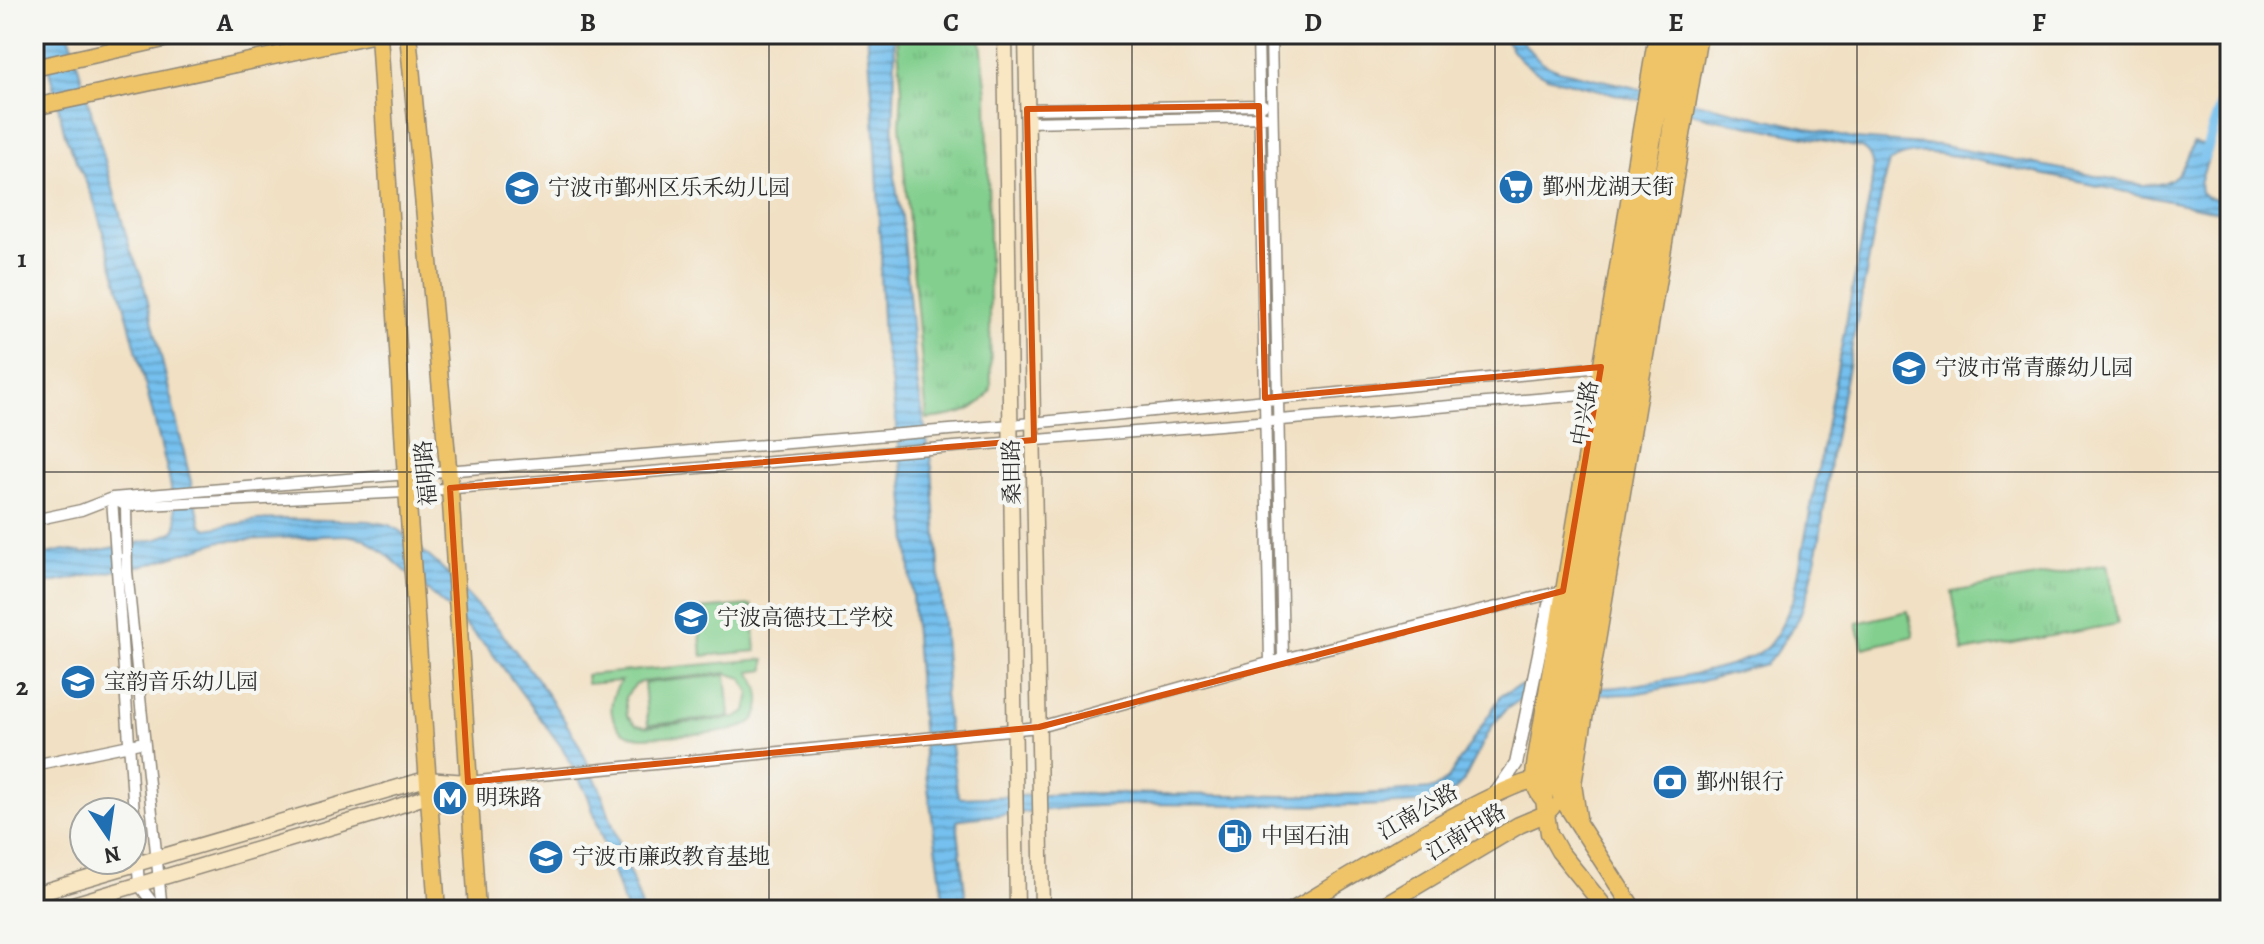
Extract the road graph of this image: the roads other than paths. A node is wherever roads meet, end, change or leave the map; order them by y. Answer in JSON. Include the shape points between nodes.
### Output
{"nodes":[{"id":1,"x":186,"y":34,"type":"edge"},
{"id":2,"x":378,"y":34,"type":"edge"},
{"id":3,"x":408,"y":34,"type":"edge"},
{"id":4,"x":1005,"y":34,"type":"edge"},
{"id":5,"x":1026,"y":34,"type":"edge"},
{"id":6,"x":1258,"y":34,"type":"edge"},
{"id":7,"x":1271,"y":34,"type":"edge"},
{"id":8,"x":1670,"y":34,"type":"edge"},
{"id":9,"x":1683,"y":34,"type":"edge"},
{"id":10,"x":1699,"y":34,"type":"edge"},
{"id":11,"x":1670,"y":52,"type":"edge"},
{"id":12,"x":39,"y":67,"type":"edge"},
{"id":13,"x":1273,"y":105,"type":"junction"},
{"id":14,"x":1259,"y":106,"type":"junction"},
{"id":15,"x":34,"y":107,"type":"edge"},
{"id":16,"x":1027,"y":115,"type":"junction"},
{"id":17,"x":1273,"y":117,"type":"junction"},
{"id":18,"x":1260,"y":118,"type":"junction"},
{"id":19,"x":1661,"y":142,"type":"junction"},
{"id":20,"x":1601,"y":367,"type":"junction"},
{"id":21,"x":1596,"y":394,"type":"junction"},
{"id":22,"x":1279,"y":397,"type":"junction"},
{"id":23,"x":1265,"y":398,"type":"junction"},
{"id":24,"x":1280,"y":420,"type":"junction"},
{"id":25,"x":1265,"y":421,"type":"junction"},
{"id":26,"x":1033,"y":423,"type":"junction"},
{"id":27,"x":1011,"y":425,"type":"junction"},
{"id":28,"x":1034,"y":440,"type":"junction"},
{"id":29,"x":1011,"y":442,"type":"junction"},
{"id":30,"x":449,"y":480,"type":"junction"},
{"id":31,"x":406,"y":484,"type":"junction"},
{"id":32,"x":212,"y":495,"type":"junction"},
{"id":33,"x":112,"y":498,"type":"junction"},
{"id":34,"x":166,"y":498,"type":"junction"},
{"id":35,"x":126,"y":506,"type":"junction"},
{"id":36,"x":34,"y":520,"type":"edge"},
{"id":37,"x":120,"y":529,"type":"junction"},
{"id":38,"x":122,"y":572,"type":"junction"},
{"id":39,"x":1563,"y":591,"type":"junction"},
{"id":40,"x":1283,"y":659,"type":"junction"},
{"id":41,"x":1270,"y":662,"type":"junction"},
{"id":42,"x":1562,"y":681,"type":"junction"},
{"id":43,"x":1567,"y":703,"type":"junction"},
{"id":44,"x":1039,"y":727,"type":"junction"},
{"id":45,"x":1016,"y":731,"type":"junction"},
{"id":46,"x":144,"y":742,"type":"junction"},
{"id":47,"x":129,"y":746,"type":"junction"},
{"id":48,"x":34,"y":765,"type":"edge"},
{"id":49,"x":426,"y":779,"type":"junction"},
{"id":50,"x":468,"y":782,"type":"junction"},
{"id":51,"x":1555,"y":784,"type":"junction"},
{"id":52,"x":1496,"y":793,"type":"junction"},
{"id":53,"x":132,"y":796,"type":"edge"},
{"id":54,"x":428,"y":798,"type":"junction"},
{"id":55,"x":1544,"y":807,"type":"junction"},
{"id":56,"x":155,"y":858,"type":"junction"},
{"id":57,"x":148,"y":860,"type":"edge"},
{"id":58,"x":94,"y":876,"type":"edge"},
{"id":59,"x":138,"y":876,"type":"edge"},
{"id":60,"x":157,"y":879,"type":"junction"},
{"id":61,"x":139,"y":885,"type":"junction"},
{"id":62,"x":34,"y":894,"type":"edge"},
{"id":63,"x":53,"y":910,"type":"edge"},
{"id":64,"x":160,"y":910,"type":"edge"},
{"id":65,"x":437,"y":910,"type":"edge"},
{"id":66,"x":477,"y":910,"type":"edge"},
{"id":67,"x":1017,"y":910,"type":"edge"},
{"id":68,"x":1042,"y":910,"type":"edge"},
{"id":69,"x":1293,"y":910,"type":"edge"},
{"id":70,"x":1376,"y":910,"type":"edge"},
{"id":71,"x":1607,"y":910,"type":"edge"},
{"id":72,"x":1634,"y":910,"type":"edge"}],
"edges":[{"from":1,"to":12,"type":"main road"},
{"from":2,"to":15,"type":"main road"},
{"from":2,"to":31,"type":"main road","name":"福明路"},
{"from":3,"to":30,"type":"main road","name":"福明路"},
{"from":4,"to":27,"type":"main road","name":"桑田路"},
{"from":5,"to":16,"type":"main road","name":"桑田路"},
{"from":6,"to":14,"type":"street"},
{"from":7,"to":13,"type":"street"},
{"from":8,"to":11,"type":"main road","name":"中兴路"},
{"from":9,"to":11,"type":"main road","name":"中兴路"},
{"from":10,"to":11,"type":"main road","name":"中兴路"},
{"from":11,"to":19,"type":"main road","name":"中兴路"},
{"from":11,"to":19,"type":"main road","name":"中兴路"},
{"from":13,"to":14,"type":"street"},
{"from":13,"to":17,"type":"street"},
{"from":14,"to":16,"type":"street"},
{"from":14,"to":18,"type":"street"},
{"from":16,"to":18,"type":"street"},
{"from":16,"to":26,"type":"main road","name":"桑田路"},
{"from":17,"to":18,"type":"street"},
{"from":17,"to":22,"type":"street"},
{"from":18,"to":23,"type":"street"},
{"from":19,"to":20,"type":"main road"},
{"from":19,"to":42,"type":"main road","name":"中兴路","via":[[1616,434]]},
{"from":20,"to":21,"type":"main road"},
{"from":20,"to":22,"type":"street"},
{"from":21,"to":24,"type":"street"},
{"from":21,"to":39,"type":"main road"},
{"from":22,"to":23,"type":"street"},
{"from":22,"to":24,"type":"street"},
{"from":23,"to":25,"type":"street"},
{"from":23,"to":26,"type":"street"},
{"from":24,"to":25,"type":"street"},
{"from":24,"to":40,"type":"street"},
{"from":25,"to":28,"type":"street"},
{"from":25,"to":41,"type":"street"},
{"from":26,"to":27,"type":"street"},
{"from":26,"to":28,"type":"main road","name":"桑田路"},
{"from":27,"to":29,"type":"main road","name":"桑田路"},
{"from":27,"to":30,"type":"street"},
{"from":28,"to":29,"type":"street"},
{"from":28,"to":44,"type":"main road","name":"桑田路"},
{"from":29,"to":30,"type":"street"},
{"from":29,"to":45,"type":"main road","name":"桑田路"},
{"from":30,"to":31,"type":"street"},
{"from":30,"to":31,"type":"street"},
{"from":30,"to":50,"type":"main road","name":"福明路"},
{"from":31,"to":32,"type":"street"},
{"from":31,"to":32,"type":"street"},
{"from":31,"to":49,"type":"main road","name":"福明路"},
{"from":32,"to":34,"type":"street"},
{"from":33,"to":34,"type":"street"},
{"from":33,"to":35,"type":"street"},
{"from":33,"to":36,"type":"street"},
{"from":33,"to":37,"type":"street"},
{"from":34,"to":35,"type":"street"},
{"from":35,"to":37,"type":"street"},
{"from":37,"to":38,"type":"street"},
{"from":38,"to":46,"type":"street"},
{"from":38,"to":47,"type":"street"},
{"from":39,"to":40,"type":"street"},
{"from":39,"to":42,"type":"main road"},
{"from":40,"to":41,"type":"street"},
{"from":41,"to":44,"type":"street"},
{"from":42,"to":43,"type":"main road","name":"中兴路"},
{"from":42,"to":43,"type":"main road"},
{"from":42,"to":52,"type":"street","via":[[1528,700],[1516,764]]},
{"from":43,"to":51,"type":"main road"},
{"from":43,"to":51,"type":"main road","name":"中兴路"},
{"from":44,"to":45,"type":"street"},
{"from":44,"to":68,"type":"main road","name":"桑田路"},
{"from":45,"to":50,"type":"street"},
{"from":45,"to":67,"type":"main road","name":"桑田路"},
{"from":46,"to":47,"type":"street"},
{"from":46,"to":56,"type":"street"},
{"from":47,"to":48,"type":"street"},
{"from":47,"to":53,"type":"street"},
{"from":49,"to":50,"type":"main road"},
{"from":49,"to":54,"type":"main road","name":"福明路"},
{"from":49,"to":56,"type":"main road"},
{"from":50,"to":54,"type":"main road"},
{"from":50,"to":66,"type":"main road","name":"福明路"},
{"from":51,"to":52,"type":"main road","name":"江南公路"},
{"from":51,"to":55,"type":"main road","name":"中兴路"},
{"from":51,"to":72,"type":"main road","via":[[1574,806],[1580,825]]},
{"from":52,"to":69,"type":"main road","name":"江南公路"},
{"from":54,"to":60,"type":"main road"},
{"from":54,"to":65,"type":"main road","name":"福明路"},
{"from":55,"to":70,"type":"main road","name":"江南中路"},
{"from":55,"to":71,"type":"main road","via":[[1559,851]]},
{"from":56,"to":57,"type":"main road"},
{"from":56,"to":60,"type":"street"},
{"from":58,"to":62,"type":"main road"},
{"from":59,"to":61,"type":"street"},
{"from":60,"to":61,"type":"main road"},
{"from":60,"to":64,"type":"street"},
{"from":61,"to":63,"type":"main road"},
{"from":61,"to":64,"type":"street"}]}
